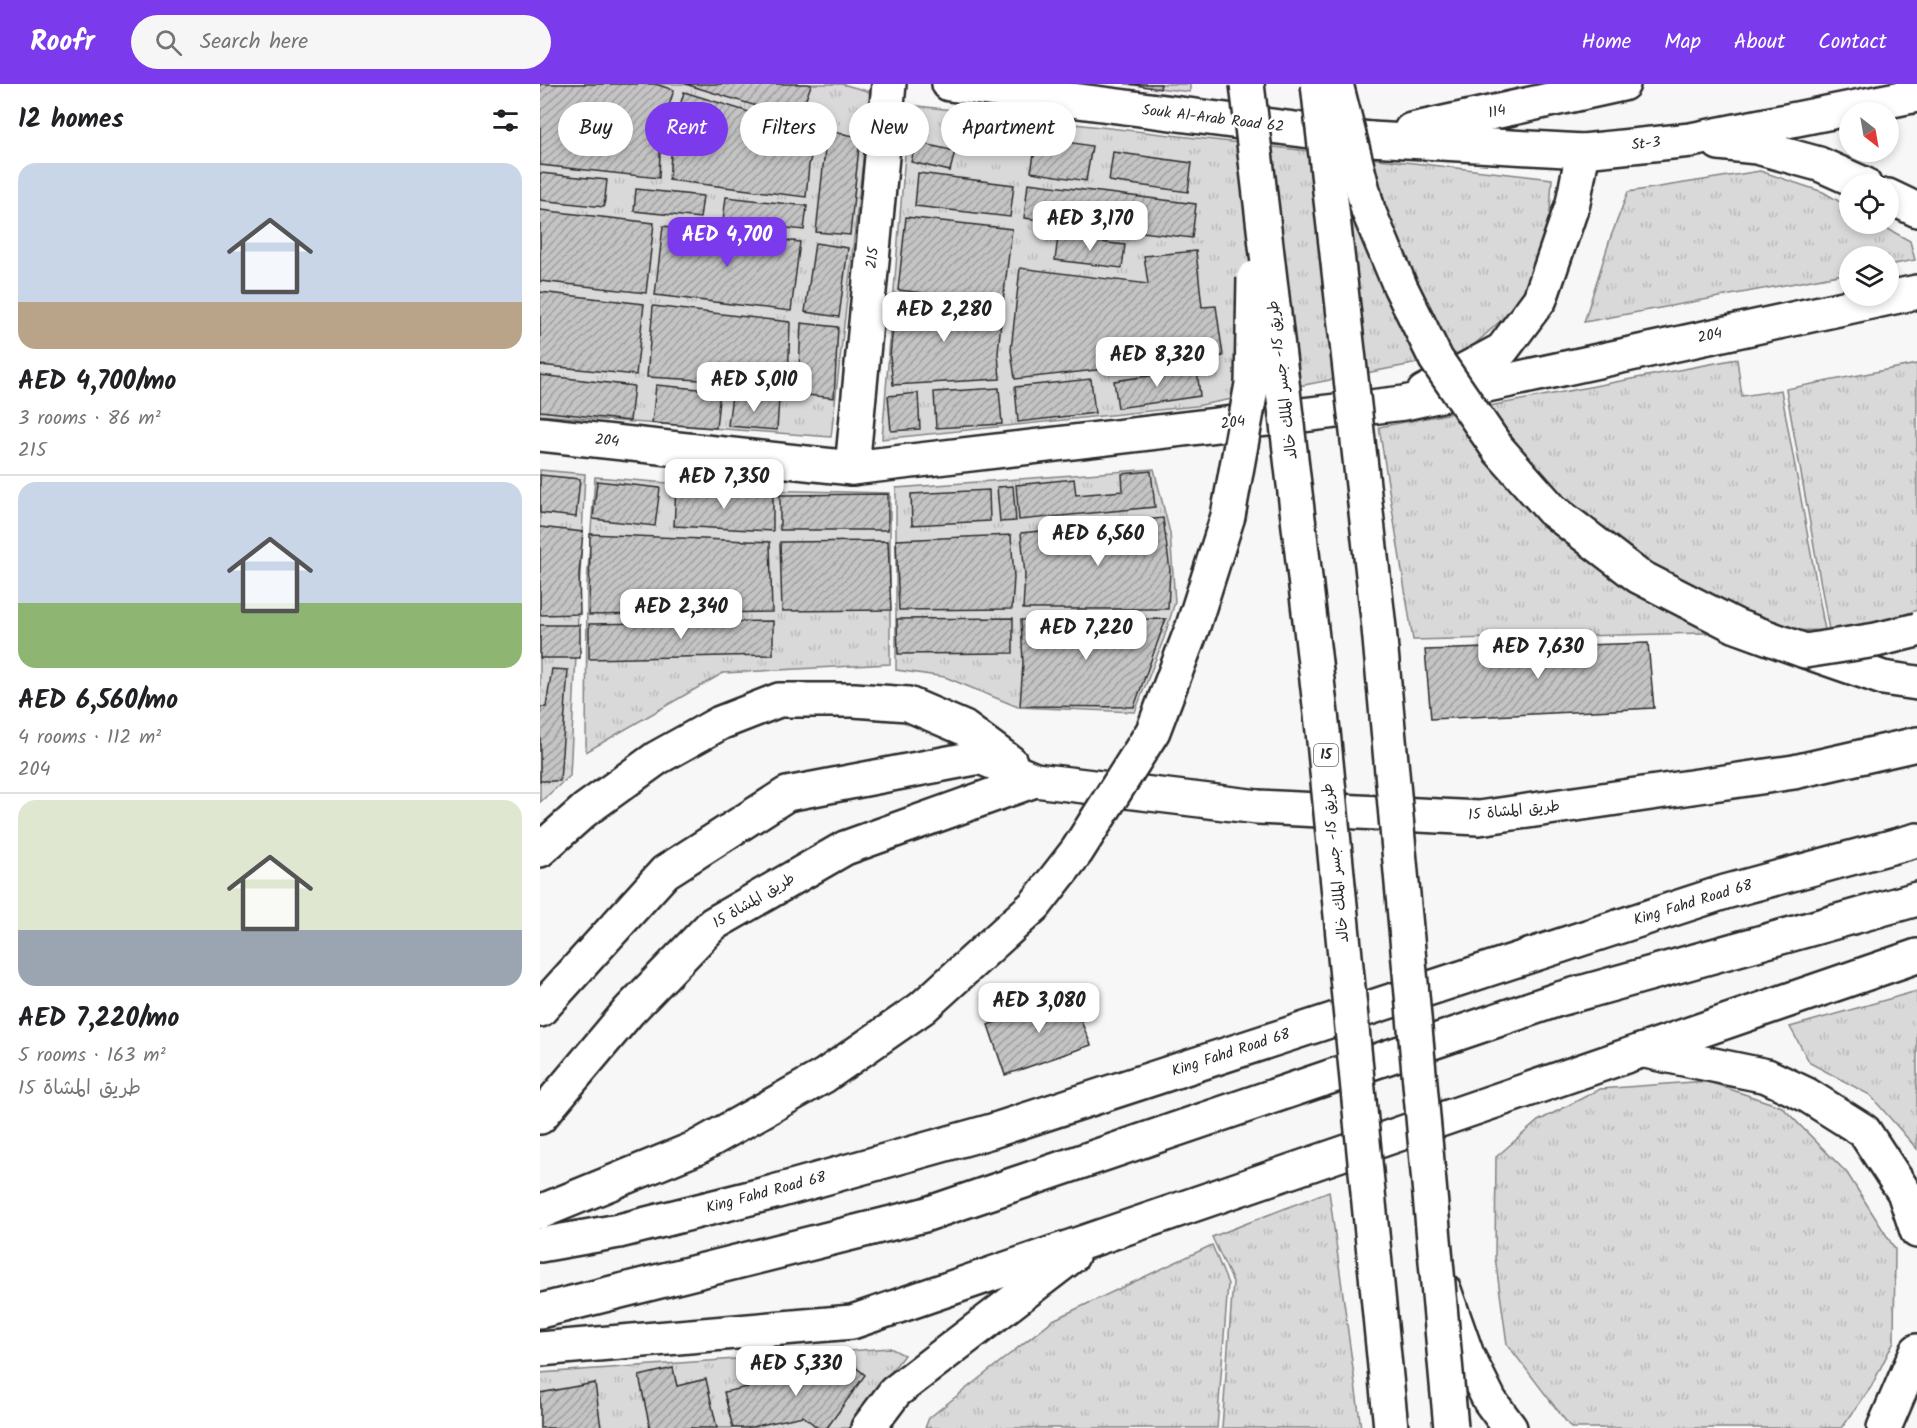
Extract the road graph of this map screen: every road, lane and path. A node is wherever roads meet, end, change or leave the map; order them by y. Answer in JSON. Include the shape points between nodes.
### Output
{"nodes":[{"id":1,"x":890,"y":84,"type":"edge"},
{"id":2,"x":949,"y":84,"type":"edge"},
{"id":3,"x":1246,"y":84,"type":"edge"},
{"id":4,"x":1318,"y":84,"type":"edge"},
{"id":5,"x":1336,"y":84,"type":"edge"},
{"id":6,"x":1623,"y":84,"type":"edge"},
{"id":7,"x":1917,"y":95,"type":"edge"},
{"id":8,"x":1371,"y":139,"type":"junction"},
{"id":9,"x":1691,"y":140,"type":"junction"},
{"id":10,"x":1582,"y":151,"type":"junction"},
{"id":11,"x":1257,"y":165,"type":"junction"},
{"id":12,"x":1842,"y":174,"type":"edge"},
{"id":13,"x":1899,"y":201,"type":"edge"},
{"id":14,"x":1917,"y":210,"type":"edge"},
{"id":15,"x":1917,"y":292,"type":"edge"},
{"id":16,"x":1404,"y":403,"type":"junction"},
{"id":17,"x":540,"y":434,"type":"edge"},
{"id":18,"x":852,"y":468,"type":"junction"},
{"id":19,"x":1917,"y":630,"type":"edge"},
{"id":20,"x":1805,"y":651,"type":"junction"},
{"id":21,"x":1917,"y":683,"type":"edge"},
{"id":22,"x":1917,"y":744,"type":"edge"},
{"id":23,"x":1035,"y":780,"type":"junction"},
{"id":24,"x":1917,"y":840,"type":"edge"},
{"id":25,"x":540,"y":850,"type":"edge"},
{"id":26,"x":1917,"y":900,"type":"edge"},
{"id":27,"x":1917,"y":956,"type":"edge"},
{"id":28,"x":540,"y":1010,"type":"edge"},
{"id":29,"x":1643,"y":1051,"type":"junction"},
{"id":30,"x":540,"y":1117,"type":"edge"},
{"id":31,"x":540,"y":1212,"type":"edge"},
{"id":32,"x":1917,"y":1231,"type":"edge"},
{"id":33,"x":1094,"y":1240,"type":"junction"},
{"id":34,"x":540,"y":1245,"type":"edge"},
{"id":35,"x":1436,"y":1266,"type":"junction"},
{"id":36,"x":540,"y":1311,"type":"edge"},
{"id":37,"x":540,"y":1349,"type":"edge"},
{"id":38,"x":1917,"y":1351,"type":"edge"},
{"id":39,"x":868,"y":1428,"type":"edge"},
{"id":40,"x":1391,"y":1428,"type":"edge"},
{"id":41,"x":1450,"y":1428,"type":"edge"},
{"id":42,"x":1510,"y":1428,"type":"edge"},
{"id":43,"x":1884,"y":1428,"type":"edge"}],
"edges":[{"from":1,"to":18,"type":"main road","name":"215"},
{"from":2,"to":8,"type":"main road","name":"Souk Al-Arab Road 62"},
{"from":3,"to":11,"type":"main road","name":"طريق 15- جسر الملك خالد","number":"15","bridge":true},
{"from":4,"to":35,"type":"main road","bridge":true,"via":[[1379,628]]},
{"from":5,"to":20,"type":"main road","bridge":true,"via":[[1368,210],[1400,286],[1436,359],[1498,449],[1552,510],[1638,576],[1736,626]]},
{"from":6,"to":8,"type":"main road","name":"114"},
{"from":7,"to":9,"type":"main road","name":"St-3"},
{"from":8,"to":10,"type":"main road","name":"St-3"},
{"from":9,"to":10,"type":"main road","name":"St-3"},
{"from":9,"to":12,"type":"main road","via":[[1757,147]]},
{"from":10,"to":16,"type":"main road","via":[[1573,203],[1540,299],[1502,350]]},
{"from":11,"to":31,"type":"main road","bridge":true,"via":[[1252,384],[1228,516],[1193,627],[1153,731],[1077,851],[1035,905],[922,1008],[824,1076],[696,1148]]},
{"from":11,"to":40,"type":"main road","name":"طريق 15- جسر الملك خالد","number":"15","bridge":true,"via":[[1323,731]]},
{"from":13,"to":14,"type":"main road"},
{"from":15,"to":16,"type":"main road","name":"204"},
{"from":16,"to":18,"type":"main road","name":"204"},
{"from":17,"to":18,"type":"main road","name":"204"},
{"from":19,"to":20,"type":"main road","bridge":true},
{"from":20,"to":21,"type":"main road","via":[[1883,678]]},
{"from":22,"to":23,"type":"main road","name":"طريق المشاة 15","via":[[1794,772],[1479,818],[1258,807]]},
{"from":23,"to":25,"type":"main road","via":[[964,728],[908,704],[779,700],[720,723],[657,758],[585,810]]},
{"from":23,"to":28,"type":"main road","name":"طريق المشاة 15","via":[[980,757],[787,794],[665,872]]},
{"from":23,"to":30,"type":"main road","name":"طريق المشاة 15","via":[[845,848],[713,924],[629,1011]]},
{"from":24,"to":34,"type":"main road","name":"King Fahd Road 68","via":[[1725,892],[992,1131],[641,1226]]},
{"from":26,"to":36,"type":"main road","via":[[1559,999],[924,1215]]},
{"from":27,"to":29,"type":"main road"},
{"from":29,"to":32,"type":"main road","via":[[1767,1076],[1807,1095],[1864,1131],[1904,1192]]},
{"from":29,"to":33,"type":"main road"},
{"from":33,"to":37,"type":"main road","via":[[852,1322]]},
{"from":33,"to":39,"type":"main road","via":[[895,1392]]},
{"from":35,"to":41,"type":"main road","bridge":true},
{"from":35,"to":42,"type":"main road","bridge":true,"via":[[1467,1355],[1490,1401]]},
{"from":38,"to":43,"type":"main road"}]}
